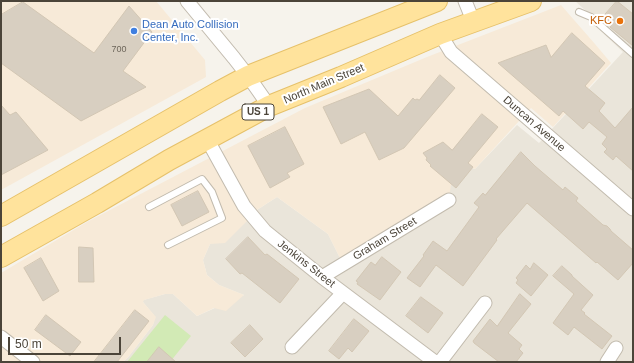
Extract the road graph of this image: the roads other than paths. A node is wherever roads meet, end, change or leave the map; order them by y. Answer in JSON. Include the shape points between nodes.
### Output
{"nodes":[{"id":1,"x":186,"y":1,"type":"edge"},
{"id":2,"x":437,"y":1,"type":"edge"},
{"id":3,"x":465,"y":1,"type":"edge"},
{"id":4,"x":531,"y":1,"type":"edge"},
{"id":5,"x":579,"y":12,"type":"dead end"},
{"id":6,"x":474,"y":23,"type":"junction"},
{"id":7,"x":440,"y":34,"type":"junction"},
{"id":8,"x":633,"y":54,"type":"edge"},
{"id":9,"x":248,"y":76,"type":"junction"},
{"id":10,"x":269,"y":106,"type":"junction"},
{"id":11,"x":207,"y":139,"type":"junction"},
{"id":12,"x":449,"y":200,"type":"dead end"},
{"id":13,"x":149,"y":207,"type":"dead end"},
{"id":14,"x":633,"y":209,"type":"edge"},
{"id":15,"x":1,"y":216,"type":"edge"},
{"id":16,"x":168,"y":245,"type":"dead end"},
{"id":17,"x":1,"y":257,"type":"edge"},
{"id":18,"x":322,"y":277,"type":"junction"},
{"id":19,"x":343,"y":293,"type":"junction"},
{"id":20,"x":485,"y":303,"type":"dead end"},
{"id":21,"x":1,"y":337,"type":"edge"},
{"id":22,"x":292,"y":347,"type":"dead end"},
{"id":23,"x":616,"y":348,"type":"dead end"},
{"id":24,"x":33,"y":362,"type":"edge"},
{"id":25,"x":435,"y":362,"type":"edge"},
{"id":26,"x":440,"y":362,"type":"edge"},
{"id":27,"x":607,"y":362,"type":"edge"}],
"edges":[{"from":1,"to":9,"type":"street"},
{"from":2,"to":9,"type":"main road"},
{"from":3,"to":6,"type":"street"},
{"from":4,"to":6,"type":"main road","name":"North Main Street","number":"US 1"},
{"from":5,"to":8,"type":"lane","via":[[591,17]]},
{"from":6,"to":7,"type":"main road","name":"North Main Street","number":"US 1"},
{"from":7,"to":10,"type":"main road","name":"North Main Street","number":"US 1"},
{"from":7,"to":14,"type":"street","name":"Duncan Avenue","via":[[451,52]]},
{"from":9,"to":10,"type":"street"},
{"from":9,"to":15,"type":"main road"},
{"from":10,"to":11,"type":"main road","name":"North Main Street","number":"US 1"},
{"from":11,"to":17,"type":"main road","name":"North Main Street","number":"US 1"},
{"from":11,"to":18,"type":"street","name":"Jenkins Street","via":[[252,217],[264,231]]},
{"from":12,"to":18,"type":"street","name":"Graham Street"},
{"from":13,"to":16,"type":"lane","via":[[202,179],[212,192],[222,218]]},
{"from":18,"to":19,"type":"street","name":"Jenkins Street"},
{"from":19,"to":22,"type":"street"},
{"from":19,"to":25,"type":"street","name":"Jenkins Street"},
{"from":20,"to":26,"type":"street"},
{"from":21,"to":24,"type":"street"},
{"from":23,"to":27,"type":"street"}]}
